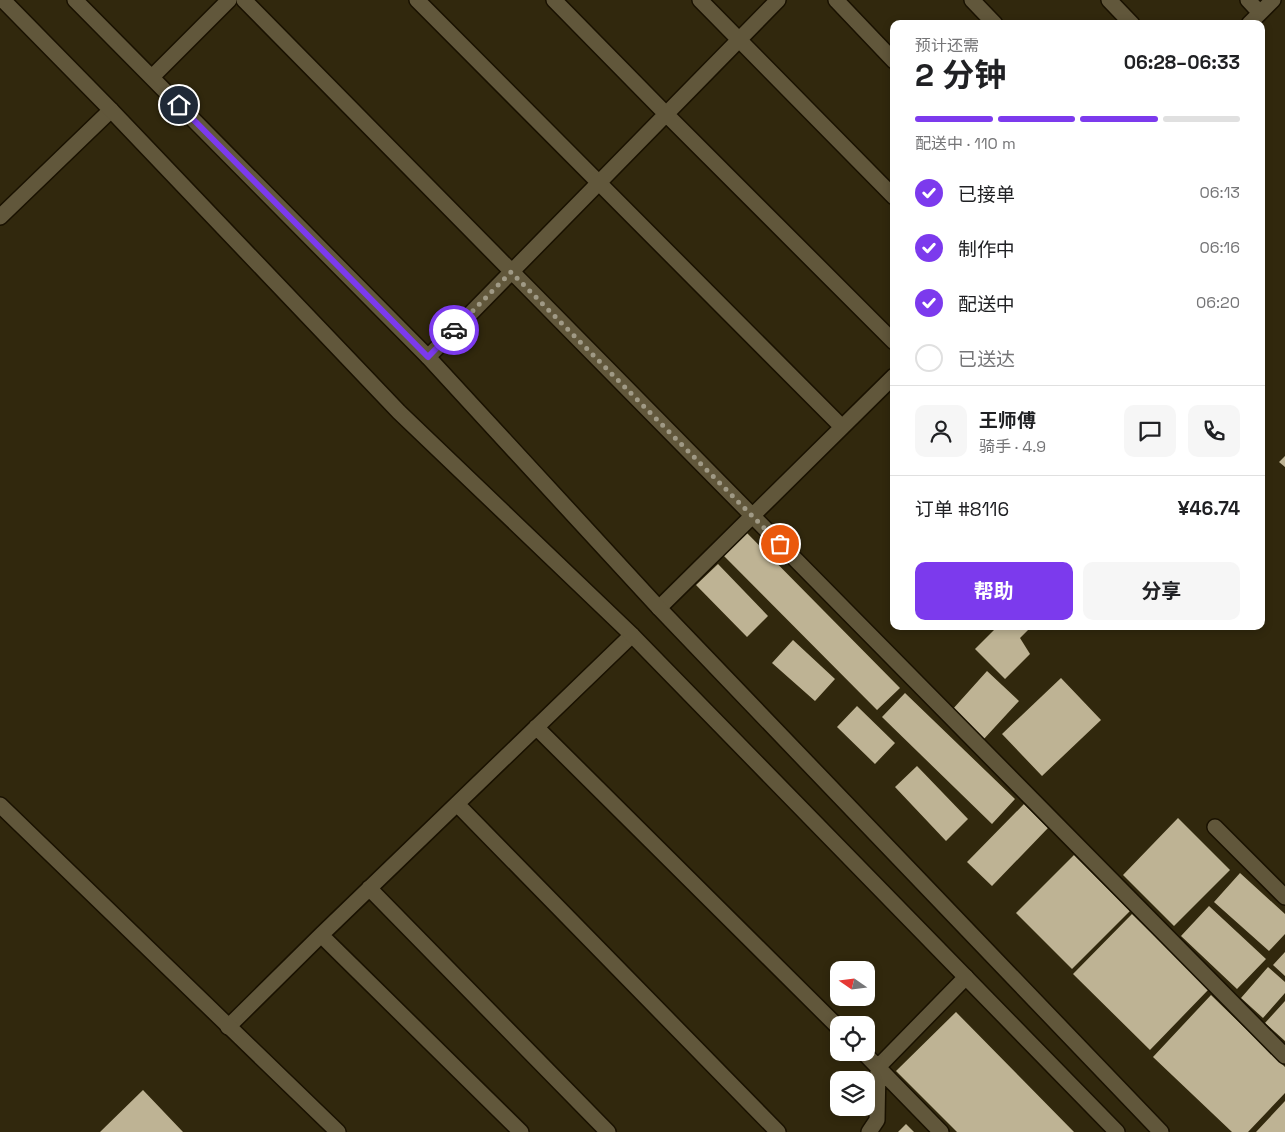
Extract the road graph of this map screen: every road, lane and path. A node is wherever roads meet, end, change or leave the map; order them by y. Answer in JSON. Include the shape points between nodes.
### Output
{"nodes":[{"id":1,"x":3,"y":0,"type":"edge"},
{"id":2,"x":75,"y":0,"type":"edge"},
{"id":3,"x":229,"y":0,"type":"edge"},
{"id":4,"x":244,"y":0,"type":"edge"},
{"id":5,"x":417,"y":0,"type":"edge"},
{"id":6,"x":554,"y":0,"type":"edge"},
{"id":7,"x":700,"y":0,"type":"edge"},
{"id":8,"x":778,"y":0,"type":"edge"},
{"id":9,"x":836,"y":0,"type":"edge"},
{"id":10,"x":972,"y":0,"type":"edge"},
{"id":11,"x":1109,"y":0,"type":"edge"},
{"id":12,"x":1248,"y":0,"type":"edge"},
{"id":13,"x":1273,"y":0,"type":"edge"},
{"id":14,"x":1260,"y":13,"type":"junction"},
{"id":15,"x":991,"y":20,"type":"edge"},
{"id":16,"x":1128,"y":20,"type":"edge"},
{"id":17,"x":1253,"y":20,"type":"edge"},
{"id":18,"x":739,"y":40,"type":"junction"},
{"id":19,"x":890,"y":57,"type":"edge"},
{"id":20,"x":152,"y":77,"type":"junction"},
{"id":21,"x":111,"y":110,"type":"junction"},
{"id":22,"x":666,"y":114,"type":"junction"},
{"id":23,"x":598,"y":183,"type":"junction"},
{"id":24,"x":890,"y":193,"type":"edge"},
{"id":25,"x":0,"y":217,"type":"edge"},
{"id":26,"x":511,"y":272,"type":"junction"},
{"id":27,"x":890,"y":338,"type":"edge"},
{"id":28,"x":428,"y":357,"type":"junction"},
{"id":29,"x":890,"y":380,"type":"edge"},
{"id":30,"x":842,"y":427,"type":"junction"},
{"id":31,"x":752,"y":516,"type":"junction"},
{"id":32,"x":659,"y":608,"type":"junction"},
{"id":33,"x":632,"y":635,"type":"junction"},
{"id":34,"x":536,"y":727,"type":"junction"},
{"id":35,"x":457,"y":804,"type":"junction"},
{"id":36,"x":0,"y":805,"type":"edge"},
{"id":37,"x":1215,"y":827,"type":"dead end"},
{"id":38,"x":369,"y":888,"type":"junction"},
{"id":39,"x":1285,"y":897,"type":"edge"},
{"id":40,"x":320,"y":935,"type":"junction"},
{"id":41,"x":966,"y":977,"type":"junction"},
{"id":42,"x":830,"y":1019,"type":"edge"},
{"id":43,"x":228,"y":1026,"type":"junction"},
{"id":44,"x":1285,"y":1056,"type":"edge"},
{"id":45,"x":872,"y":1061,"type":"edge"},
{"id":46,"x":878,"y":1067,"type":"junction"},
{"id":47,"x":338,"y":1132,"type":"edge"},
{"id":48,"x":522,"y":1132,"type":"edge"},
{"id":49,"x":608,"y":1132,"type":"edge"},
{"id":50,"x":778,"y":1132,"type":"edge"},
{"id":51,"x":869,"y":1132,"type":"edge"},
{"id":52,"x":941,"y":1132,"type":"edge"},
{"id":53,"x":1117,"y":1132,"type":"edge"},
{"id":54,"x":1161,"y":1132,"type":"edge"}],
"edges":[{"from":1,"to":21,"type":"street"},
{"from":2,"to":20,"type":"street"},
{"from":3,"to":20,"type":"street"},
{"from":4,"to":26,"type":"street"},
{"from":5,"to":23,"type":"street"},
{"from":6,"to":22,"type":"street"},
{"from":7,"to":18,"type":"street"},
{"from":8,"to":18,"type":"street"},
{"from":9,"to":19,"type":"street"},
{"from":10,"to":15,"type":"street"},
{"from":11,"to":16,"type":"street"},
{"from":12,"to":14,"type":"street"},
{"from":13,"to":14,"type":"street"},
{"from":14,"to":17,"type":"street"},
{"from":18,"to":22,"type":"street"},
{"from":18,"to":24,"type":"street"},
{"from":20,"to":28,"type":"street"},
{"from":21,"to":25,"type":"street"},
{"from":21,"to":33,"type":"street","via":[[399,412]]},
{"from":22,"to":23,"type":"street"},
{"from":22,"to":27,"type":"street"},
{"from":23,"to":26,"type":"street"},
{"from":23,"to":30,"type":"street"},
{"from":26,"to":28,"type":"street"},
{"from":26,"to":31,"type":"street"},
{"from":28,"to":32,"type":"street"},
{"from":29,"to":30,"type":"street"},
{"from":30,"to":31,"type":"street"},
{"from":31,"to":32,"type":"street"},
{"from":31,"to":44,"type":"street"},
{"from":32,"to":54,"type":"street"},
{"from":33,"to":34,"type":"street"},
{"from":33,"to":41,"type":"street"},
{"from":34,"to":35,"type":"street"},
{"from":34,"to":42,"type":"street"},
{"from":35,"to":38,"type":"street"},
{"from":35,"to":50,"type":"street"},
{"from":36,"to":43,"type":"street"},
{"from":37,"to":39,"type":"street"},
{"from":38,"to":40,"type":"street"},
{"from":38,"to":49,"type":"street"},
{"from":40,"to":43,"type":"street"},
{"from":40,"to":48,"type":"street"},
{"from":41,"to":46,"type":"street"},
{"from":41,"to":53,"type":"street"},
{"from":43,"to":47,"type":"street"},
{"from":45,"to":46,"type":"street"},
{"from":46,"to":51,"type":"street","via":[[877,1120]]},
{"from":46,"to":52,"type":"street"}]}
